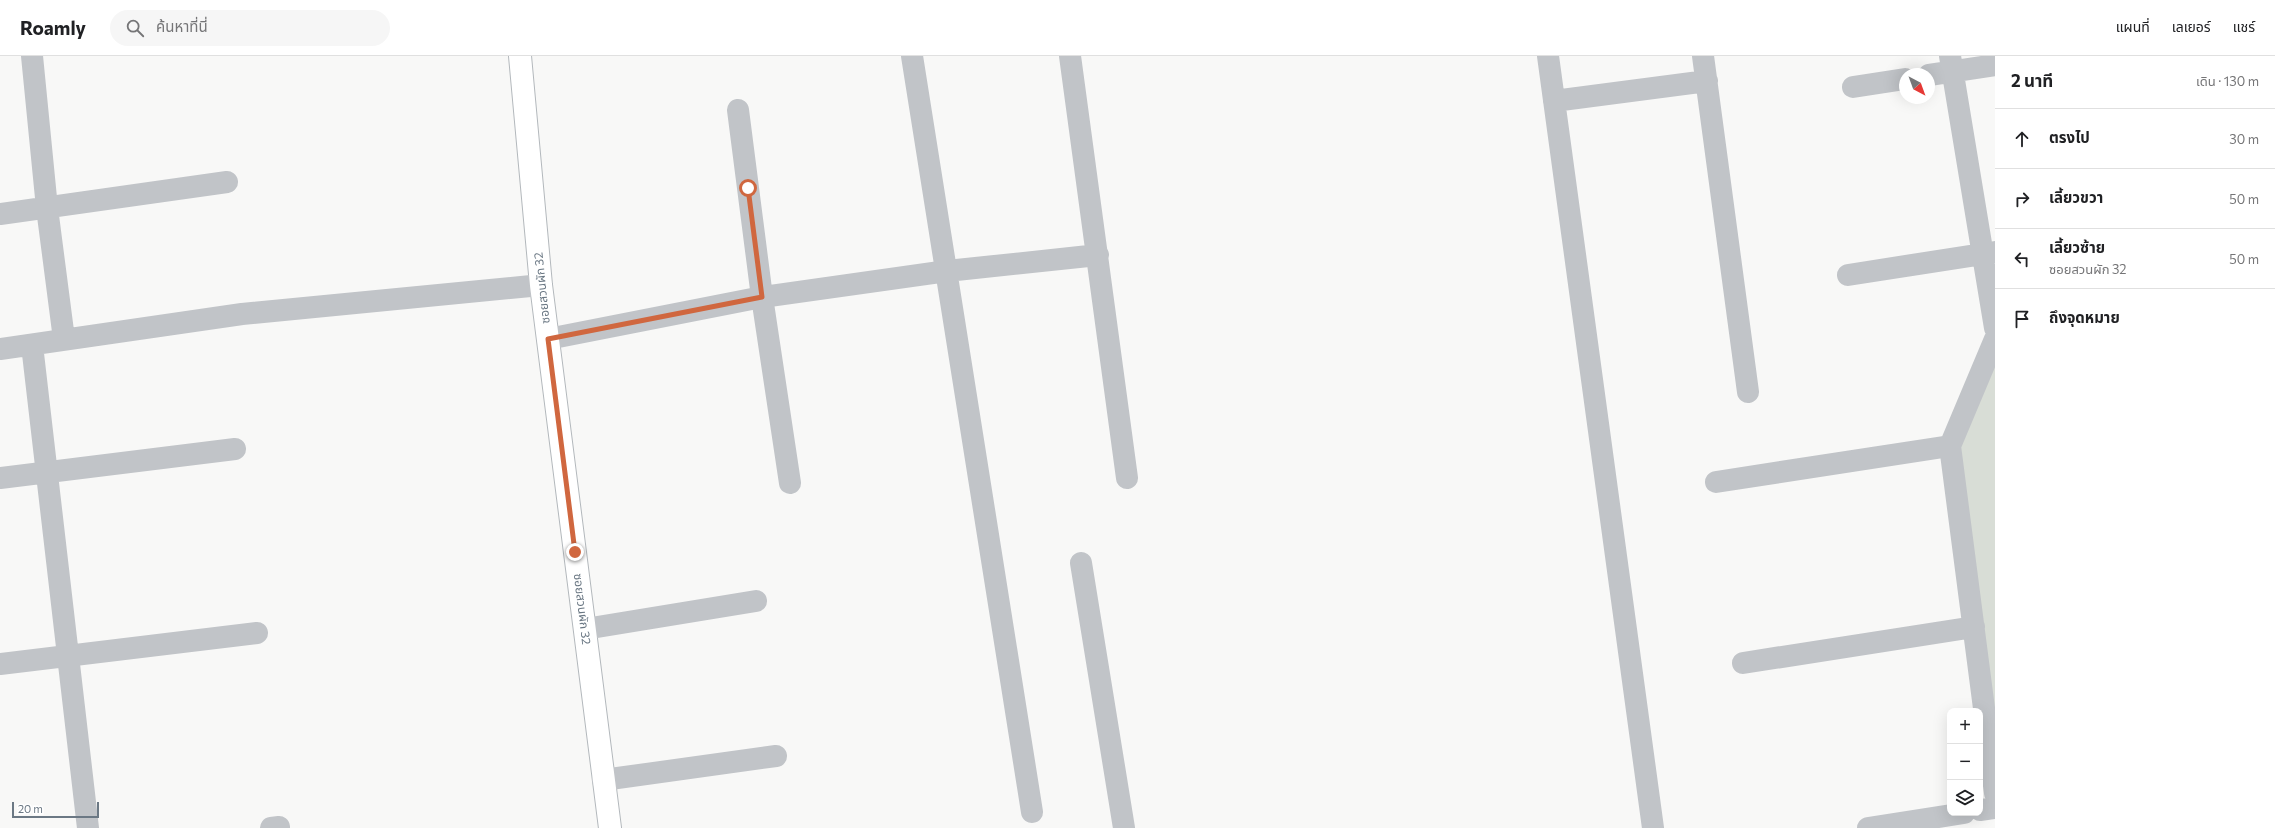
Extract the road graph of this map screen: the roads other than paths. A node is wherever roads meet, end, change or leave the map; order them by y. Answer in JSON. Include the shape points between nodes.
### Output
{"nodes":[{"id":1,"x":32,"y":56,"type":"edge"},
{"id":2,"x":520,"y":56,"type":"edge"},
{"id":3,"x":912,"y":56,"type":"edge"},
{"id":4,"x":1070,"y":56,"type":"edge"},
{"id":5,"x":1548,"y":56,"type":"edge"},
{"id":6,"x":1703,"y":56,"type":"edge"},
{"id":7,"x":1952,"y":64,"type":"edge"},
{"id":8,"x":1995,"y":65,"type":"edge"},
{"id":9,"x":1935,"y":72,"type":"edge"},
{"id":10,"x":1899,"y":80,"type":"edge"},
{"id":11,"x":1706,"y":81,"type":"junction"},
{"id":12,"x":1853,"y":87,"type":"dead end"},
{"id":13,"x":1554,"y":101,"type":"junction"},
{"id":14,"x":738,"y":110,"type":"dead end"},
{"id":15,"x":227,"y":182,"type":"dead end"},
{"id":16,"x":46,"y":208,"type":"junction"},
{"id":17,"x":0,"y":214,"type":"edge"},
{"id":18,"x":1989,"y":253,"type":"edge"},
{"id":19,"x":1098,"y":255,"type":"junction"},
{"id":20,"x":947,"y":271,"type":"junction"},
{"id":21,"x":1848,"y":275,"type":"dead end"},
{"id":22,"x":542,"y":285,"type":"junction"},
{"id":23,"x":762,"y":297,"type":"junction"},
{"id":24,"x":1995,"y":328,"type":"edge"},
{"id":25,"x":64,"y":339,"type":"junction"},
{"id":26,"x":548,"y":339,"type":"junction"},
{"id":27,"x":1995,"y":339,"type":"edge"},
{"id":28,"x":32,"y":345,"type":"junction"},
{"id":29,"x":0,"y":349,"type":"edge"},
{"id":30,"x":1748,"y":392,"type":"dead end"},
{"id":31,"x":1950,"y":446,"type":"junction"},
{"id":32,"x":235,"y":449,"type":"dead end"},
{"id":33,"x":47,"y":472,"type":"junction"},
{"id":34,"x":0,"y":478,"type":"edge"},
{"id":35,"x":1127,"y":478,"type":"dead end"},
{"id":36,"x":1716,"y":482,"type":"dead end"},
{"id":37,"x":790,"y":483,"type":"dead end"},
{"id":38,"x":1081,"y":562,"type":"dead end"},
{"id":39,"x":756,"y":601,"type":"dead end"},
{"id":40,"x":1974,"y":627,"type":"junction"},
{"id":41,"x":585,"y":629,"type":"junction"},
{"id":42,"x":257,"y":633,"type":"dead end"},
{"id":43,"x":68,"y":656,"type":"junction"},
{"id":44,"x":1743,"y":663,"type":"dead end"},
{"id":45,"x":0,"y":664,"type":"edge"},
{"id":46,"x":776,"y":756,"type":"dead end"},
{"id":47,"x":603,"y":780,"type":"junction"},
{"id":48,"x":1995,"y":793,"type":"edge"},
{"id":49,"x":1995,"y":808,"type":"edge"},
{"id":50,"x":1983,"y":810,"type":"edge"},
{"id":51,"x":1032,"y":812,"type":"dead end"},
{"id":52,"x":1947,"y":816,"type":"edge"},
{"id":53,"x":88,"y":828,"type":"edge"},
{"id":54,"x":610,"y":828,"type":"edge"},
{"id":55,"x":1124,"y":828,"type":"edge"},
{"id":56,"x":1653,"y":828,"type":"edge"},
{"id":57,"x":1868,"y":828,"type":"edge"}],
"edges":[{"from":1,"to":16,"type":"street"},
{"from":2,"to":22,"type":"street","name":"ซอยสวนผัก 32"},
{"from":3,"to":20,"type":"street"},
{"from":4,"to":19,"type":"street"},
{"from":5,"to":13,"type":"street"},
{"from":6,"to":11,"type":"street"},
{"from":7,"to":8,"type":"street"},
{"from":7,"to":9,"type":"street"},
{"from":7,"to":18,"type":"street"},
{"from":10,"to":12,"type":"street"},
{"from":11,"to":13,"type":"street"},
{"from":11,"to":30,"type":"street"},
{"from":13,"to":56,"type":"street"},
{"from":14,"to":23,"type":"street"},
{"from":15,"to":16,"type":"street"},
{"from":16,"to":17,"type":"street"},
{"from":16,"to":25,"type":"street"},
{"from":18,"to":21,"type":"street"},
{"from":18,"to":24,"type":"street"},
{"from":19,"to":20,"type":"street"},
{"from":19,"to":35,"type":"street"},
{"from":20,"to":23,"type":"street"},
{"from":20,"to":51,"type":"street"},
{"from":22,"to":25,"type":"street","via":[[242,314]]},
{"from":22,"to":26,"type":"street","name":"ซอยสวนผัก 32"},
{"from":23,"to":26,"type":"street"},
{"from":23,"to":37,"type":"street"},
{"from":25,"to":28,"type":"street"},
{"from":26,"to":41,"type":"street","name":"ซอยสวนผัก 32"},
{"from":27,"to":31,"type":"street"},
{"from":28,"to":29,"type":"street"},
{"from":28,"to":33,"type":"street"},
{"from":31,"to":36,"type":"street"},
{"from":31,"to":40,"type":"street"},
{"from":32,"to":33,"type":"street"},
{"from":33,"to":34,"type":"street"},
{"from":33,"to":43,"type":"street"},
{"from":38,"to":55,"type":"street"},
{"from":39,"to":41,"type":"street"},
{"from":40,"to":44,"type":"street"},
{"from":40,"to":48,"type":"street"},
{"from":41,"to":47,"type":"street","name":"ซอยสวนผัก 32"},
{"from":42,"to":43,"type":"street"},
{"from":43,"to":45,"type":"street"},
{"from":43,"to":53,"type":"street"},
{"from":46,"to":47,"type":"street"},
{"from":47,"to":54,"type":"street","name":"ซอยสวนผัก 32"},
{"from":49,"to":50,"type":"street"},
{"from":52,"to":57,"type":"street"}]}
